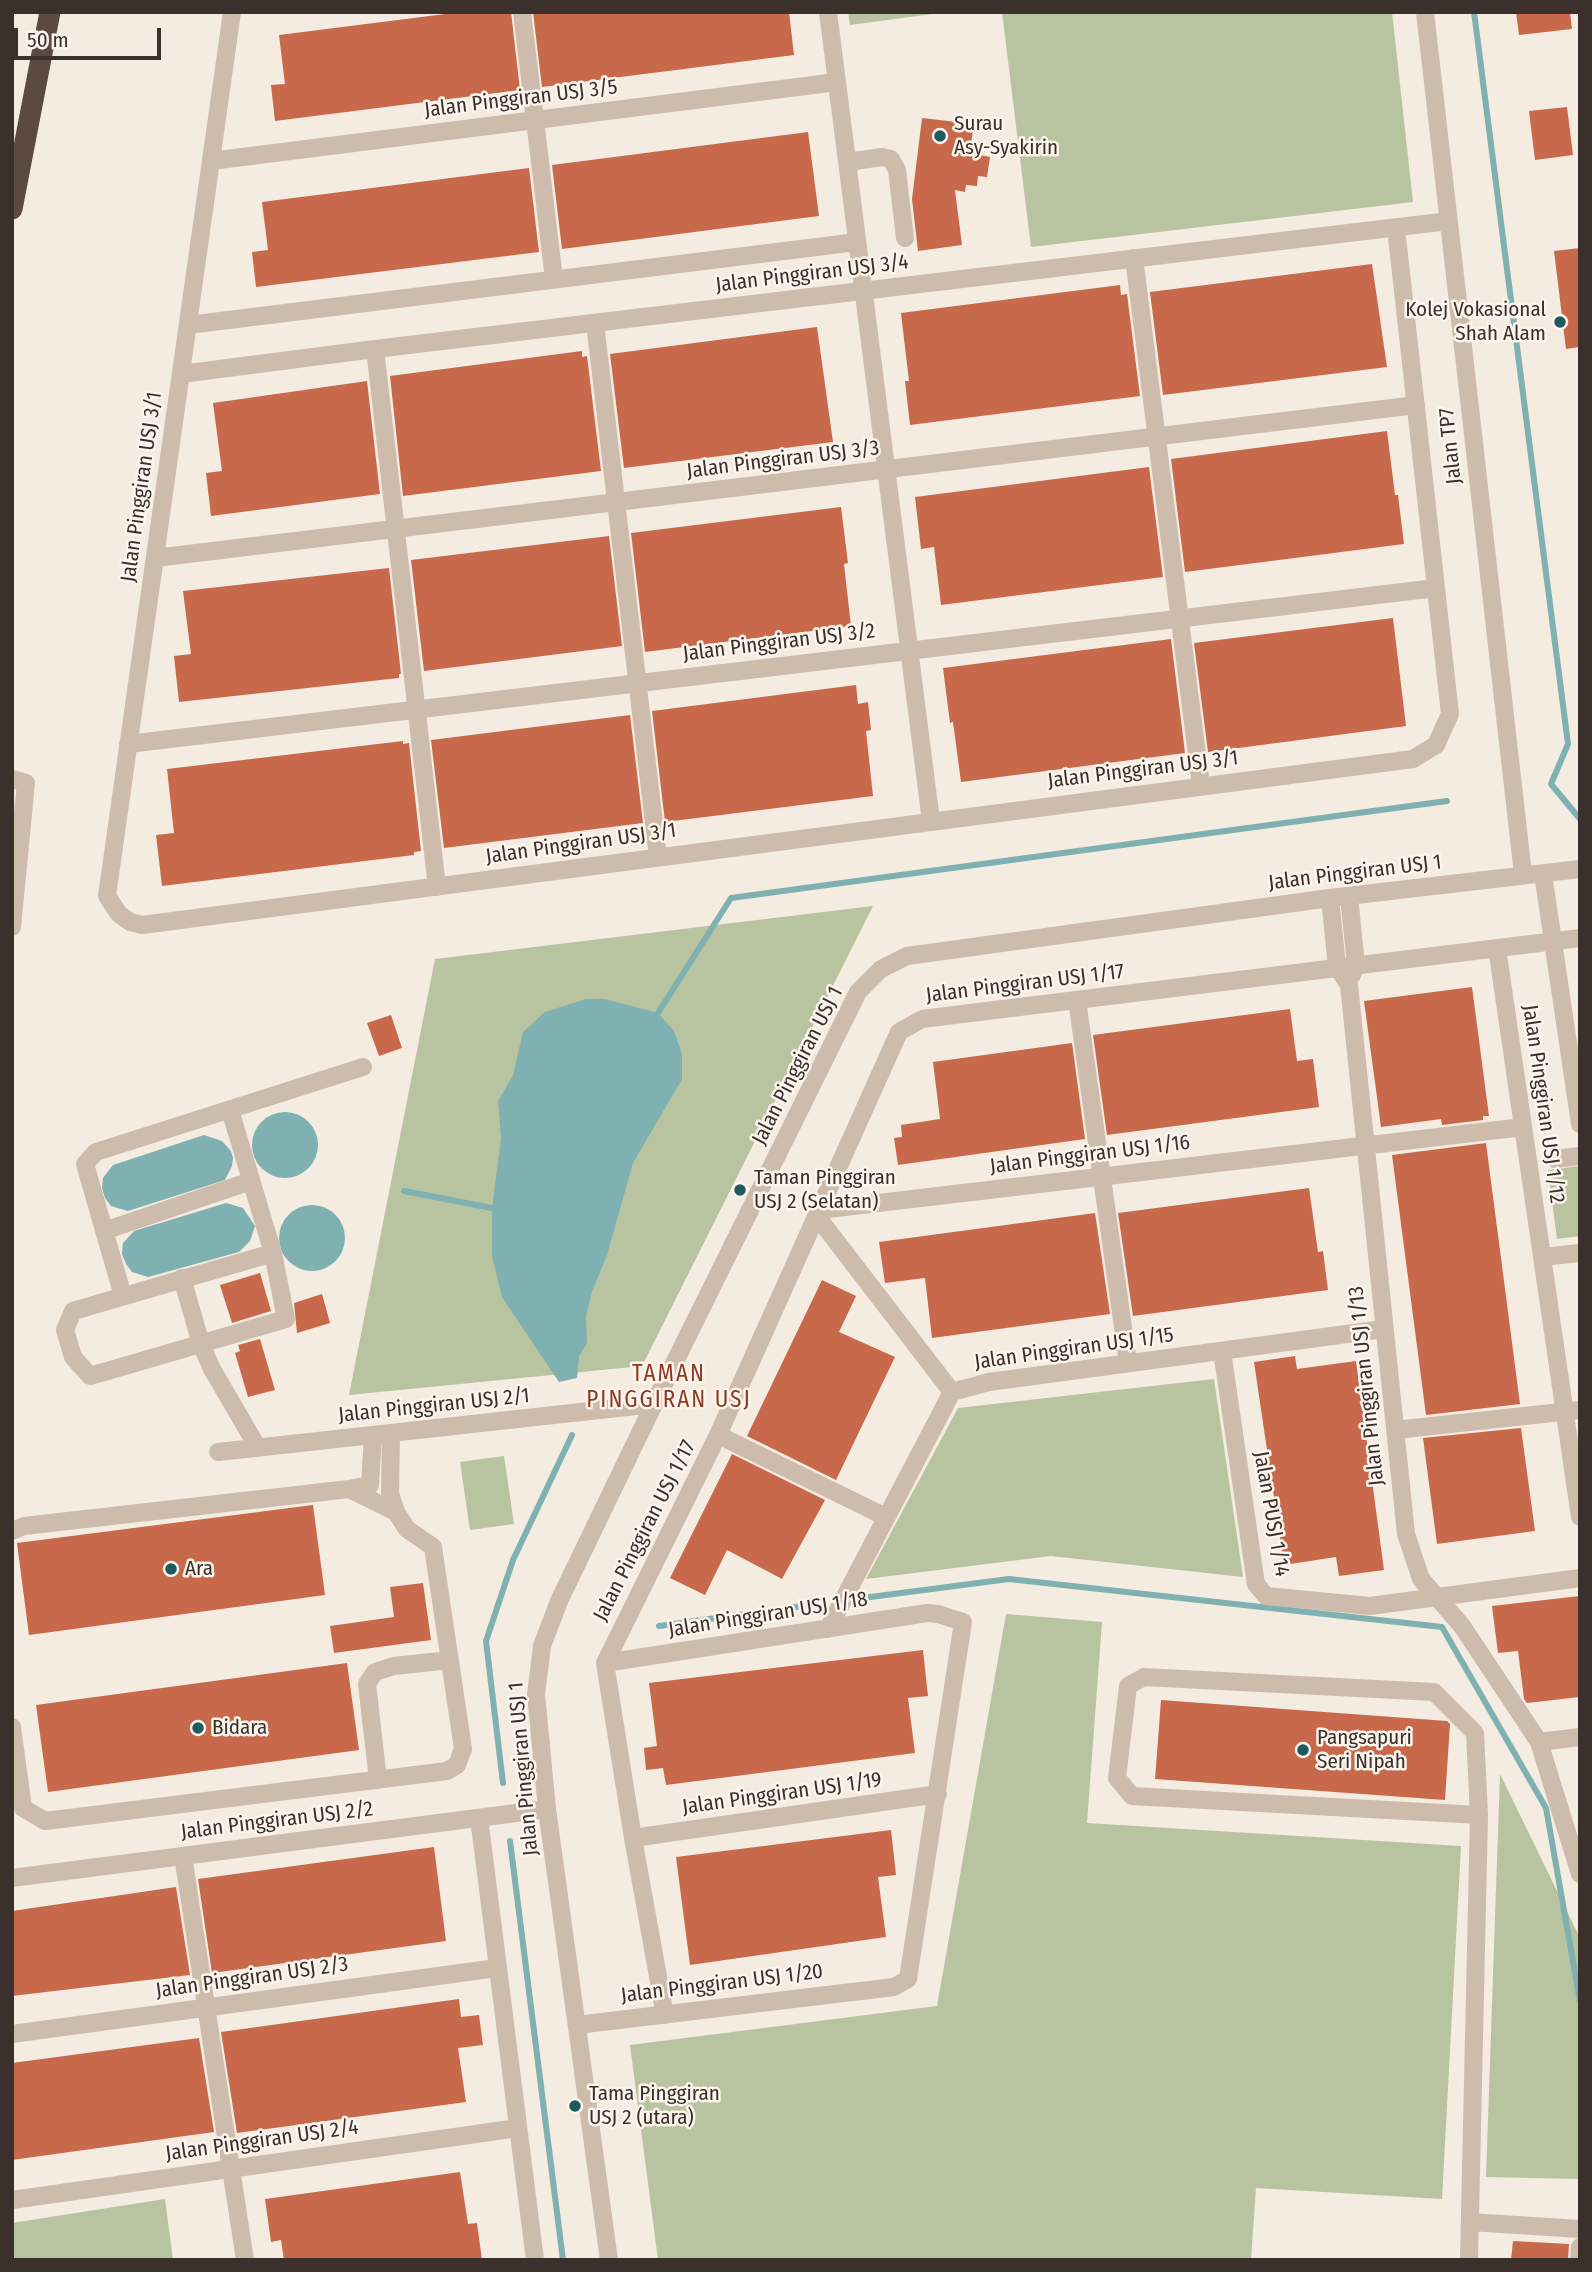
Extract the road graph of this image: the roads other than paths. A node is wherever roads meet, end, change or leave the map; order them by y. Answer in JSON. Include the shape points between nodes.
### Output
{"nodes":[{"id":1,"x":50,"y":12,"type":"edge"},
{"id":2,"x":232,"y":12,"type":"edge"},
{"id":3,"x":522,"y":12,"type":"edge"},
{"id":4,"x":828,"y":12,"type":"edge"},
{"id":5,"x":1425,"y":12,"type":"edge"},
{"id":6,"x":837,"y":82,"type":"junction"},
{"id":7,"x":535,"y":120,"type":"junction"},
{"id":8,"x":211,"y":160,"type":"junction"},
{"id":9,"x":847,"y":162,"type":"junction"},
{"id":10,"x":12,"y":209,"type":"edge"},
{"id":11,"x":1448,"y":220,"type":"junction"},
{"id":12,"x":1396,"y":228,"type":"junction"},
{"id":13,"x":905,"y":238,"type":"dead end"},
{"id":14,"x":857,"y":242,"type":"junction"},
{"id":15,"x":1134,"y":258,"type":"junction"},
{"id":16,"x":554,"y":279,"type":"junction"},
{"id":17,"x":863,"y":291,"type":"junction"},
{"id":18,"x":595,"y":323,"type":"junction"},
{"id":19,"x":188,"y":325,"type":"junction"},
{"id":20,"x":375,"y":349,"type":"junction"},
{"id":21,"x":181,"y":374,"type":"junction"},
{"id":22,"x":1416,"y":405,"type":"junction"},
{"id":23,"x":1156,"y":437,"type":"junction"},
{"id":24,"x":886,"y":470,"type":"junction"},
{"id":25,"x":616,"y":503,"type":"junction"},
{"id":26,"x":397,"y":530,"type":"junction"},
{"id":27,"x":155,"y":558,"type":"junction"},
{"id":28,"x":1436,"y":588,"type":"junction"},
{"id":29,"x":1180,"y":618,"type":"junction"},
{"id":30,"x":909,"y":650,"type":"junction"},
{"id":31,"x":638,"y":682,"type":"junction"},
{"id":32,"x":417,"y":708,"type":"junction"},
{"id":33,"x":128,"y":744,"type":"junction"},
{"id":34,"x":12,"y":779,"type":"edge"},
{"id":35,"x":1202,"y":786,"type":"junction"},
{"id":36,"x":931,"y":821,"type":"junction"},
{"id":37,"x":659,"y":857,"type":"junction"},
{"id":38,"x":1580,"y":869,"type":"edge"},
{"id":39,"x":1523,"y":874,"type":"junction"},
{"id":40,"x":1543,"y":874,"type":"junction"},
{"id":41,"x":437,"y":887,"type":"junction"},
{"id":42,"x":1349,"y":896,"type":"junction"},
{"id":43,"x":1330,"y":898,"type":"junction"},
{"id":44,"x":12,"y":927,"type":"edge"},
{"id":45,"x":1580,"y":938,"type":"edge"},
{"id":46,"x":1553,"y":941,"type":"junction"},
{"id":47,"x":1497,"y":948,"type":"junction"},
{"id":48,"x":1356,"y":965,"type":"junction"},
{"id":49,"x":1337,"y":967,"type":"junction"},
{"id":50,"x":1349,"y":985,"type":"junction"},
{"id":51,"x":1077,"y":1000,"type":"junction"},
{"id":52,"x":363,"y":1067,"type":"dead end"},
{"id":53,"x":230,"y":1110,"type":"junction"},
{"id":54,"x":1580,"y":1124,"type":"edge"},
{"id":55,"x":1523,"y":1126,"type":"junction"},
{"id":56,"x":1365,"y":1146,"type":"junction"},
{"id":57,"x":1580,"y":1156,"type":"edge"},
{"id":58,"x":1555,"y":1159,"type":"dead end"},
{"id":59,"x":1102,"y":1176,"type":"junction"},
{"id":60,"x":251,"y":1181,"type":"junction"},
{"id":61,"x":817,"y":1212,"type":"junction"},
{"id":62,"x":104,"y":1231,"type":"junction"},
{"id":63,"x":273,"y":1253,"type":"junction"},
{"id":64,"x":1580,"y":1253,"type":"edge"},
{"id":65,"x":1542,"y":1256,"type":"junction"},
{"id":66,"x":182,"y":1278,"type":"junction"},
{"id":67,"x":123,"y":1296,"type":"junction"},
{"id":68,"x":1384,"y":1329,"type":"junction"},
{"id":69,"x":201,"y":1344,"type":"junction"},
{"id":70,"x":1223,"y":1350,"type":"junction"},
{"id":71,"x":1128,"y":1363,"type":"junction"},
{"id":72,"x":952,"y":1392,"type":"junction"},
{"id":73,"x":654,"y":1404,"type":"junction"},
{"id":74,"x":1572,"y":1411,"type":"edge"},
{"id":75,"x":1395,"y":1430,"type":"junction"},
{"id":76,"x":391,"y":1433,"type":"junction"},
{"id":77,"x":373,"y":1435,"type":"junction"},
{"id":78,"x":719,"y":1435,"type":"junction"},
{"id":79,"x":258,"y":1448,"type":"junction"},
{"id":80,"x":218,"y":1452,"type":"dead end"},
{"id":81,"x":349,"y":1489,"type":"junction"},
{"id":82,"x":396,"y":1512,"type":"junction"},
{"id":83,"x":887,"y":1517,"type":"junction"},
{"id":84,"x":1580,"y":1517,"type":"edge"},
{"id":85,"x":12,"y":1531,"type":"edge"},
{"id":86,"x":1580,"y":1578,"type":"edge"},
{"id":87,"x":1438,"y":1597,"type":"junction"},
{"id":88,"x":828,"y":1629,"type":"junction"},
{"id":89,"x":450,"y":1660,"type":"junction"},
{"id":90,"x":605,"y":1663,"type":"junction"},
{"id":91,"x":12,"y":1727,"type":"edge"},
{"id":92,"x":1580,"y":1737,"type":"edge"},
{"id":93,"x":1539,"y":1742,"type":"junction"},
{"id":94,"x":14,"y":1750,"type":"edge"},
{"id":95,"x":379,"y":1780,"type":"junction"},
{"id":96,"x":938,"y":1794,"type":"junction"},
{"id":97,"x":548,"y":1809,"type":"junction"},
{"id":98,"x":1479,"y":1815,"type":"junction"},
{"id":99,"x":479,"y":1818,"type":"junction"},
{"id":100,"x":633,"y":1838,"type":"junction"},
{"id":101,"x":183,"y":1856,"type":"junction"},
{"id":102,"x":1580,"y":1874,"type":"edge"},
{"id":103,"x":12,"y":1878,"type":"edge"},
{"id":104,"x":497,"y":1968,"type":"junction"},
{"id":105,"x":205,"y":2007,"type":"junction"},
{"id":106,"x":665,"y":2015,"type":"junction"},
{"id":107,"x":577,"y":2025,"type":"junction"},
{"id":108,"x":12,"y":2034,"type":"edge"},
{"id":109,"x":518,"y":2128,"type":"junction"},
{"id":110,"x":229,"y":2169,"type":"junction"},
{"id":111,"x":12,"y":2200,"type":"edge"},
{"id":112,"x":1470,"y":2222,"type":"junction"},
{"id":113,"x":1580,"y":2229,"type":"edge"},
{"id":114,"x":1580,"y":2247,"type":"edge"},
{"id":115,"x":245,"y":2260,"type":"edge"},
{"id":116,"x":535,"y":2260,"type":"edge"},
{"id":117,"x":609,"y":2260,"type":"edge"},
{"id":118,"x":1469,"y":2260,"type":"edge"},
{"id":119,"x":1579,"y":2260,"type":"edge"}],
"edges":[{"from":1,"to":10,"type":"highway"},
{"from":2,"to":8,"type":"street","name":"Jalan Pinggiran USJ 3/1"},
{"from":3,"to":7,"type":"street"},
{"from":4,"to":6,"type":"street"},
{"from":5,"to":11,"type":"street","name":"Jalan TP7"},
{"from":6,"to":7,"type":"street","name":"Jalan Pinggiran USJ 3/5"},
{"from":6,"to":9,"type":"street"},
{"from":7,"to":8,"type":"street","name":"Jalan Pinggiran USJ 3/5"},
{"from":7,"to":16,"type":"street"},
{"from":8,"to":19,"type":"street","name":"Jalan Pinggiran USJ 3/1"},
{"from":9,"to":13,"type":"street","via":[[891,159],[897,170]]},
{"from":9,"to":14,"type":"street"},
{"from":11,"to":12,"type":"street","name":"Jalan Pinggiran USJ 3/4"},
{"from":11,"to":39,"type":"street","name":"Jalan TP7"},
{"from":12,"to":15,"type":"street","name":"Jalan Pinggiran USJ 3/4"},
{"from":12,"to":22,"type":"street","name":"Jalan Pinggiran USJ 3/1"},
{"from":14,"to":16,"type":"street","name":"Jalan Pinggiran USJ 3/4"},
{"from":14,"to":17,"type":"street"},
{"from":15,"to":17,"type":"street","name":"Jalan Pinggiran USJ 3/4"},
{"from":15,"to":23,"type":"street"},
{"from":16,"to":19,"type":"street","name":"Jalan Pinggiran USJ 3/4"},
{"from":17,"to":18,"type":"street","name":"Jalan Pinggiran USJ 3/4"},
{"from":17,"to":24,"type":"street"},
{"from":18,"to":20,"type":"street","name":"Jalan Pinggiran USJ 3/4"},
{"from":18,"to":25,"type":"street"},
{"from":19,"to":21,"type":"street","name":"Jalan Pinggiran USJ 3/1"},
{"from":20,"to":21,"type":"street","name":"Jalan Pinggiran USJ 3/4"},
{"from":20,"to":26,"type":"street"},
{"from":21,"to":27,"type":"street","name":"Jalan Pinggiran USJ 3/1"},
{"from":22,"to":23,"type":"street","name":"Jalan Pinggiran USJ 3/3"},
{"from":22,"to":28,"type":"street","name":"Jalan Pinggiran USJ 3/1"},
{"from":23,"to":24,"type":"street","name":"Jalan Pinggiran USJ 3/3"},
{"from":23,"to":29,"type":"street"},
{"from":24,"to":25,"type":"street","name":"Jalan Pinggiran USJ 3/3"},
{"from":24,"to":30,"type":"street"},
{"from":25,"to":26,"type":"street","name":"Jalan Pinggiran USJ 3/3"},
{"from":25,"to":31,"type":"street"},
{"from":26,"to":27,"type":"street","name":"Jalan Pinggiran USJ 3/3"},
{"from":26,"to":32,"type":"street"},
{"from":27,"to":33,"type":"street","name":"Jalan Pinggiran USJ 3/1"},
{"from":28,"to":29,"type":"street","name":"Jalan Pinggiran USJ 3/2"},
{"from":28,"to":35,"type":"street","name":"Jalan Pinggiran USJ 3/1","via":[[1450,714],[1436,745],[1413,760]]},
{"from":29,"to":30,"type":"street","name":"Jalan Pinggiran USJ 3/2"},
{"from":29,"to":35,"type":"street"},
{"from":30,"to":31,"type":"street","name":"Jalan Pinggiran USJ 3/2"},
{"from":30,"to":36,"type":"street"},
{"from":31,"to":32,"type":"street","name":"Jalan Pinggiran USJ 3/2"},
{"from":31,"to":37,"type":"street"},
{"from":32,"to":33,"type":"street","name":"Jalan Pinggiran USJ 3/2"},
{"from":32,"to":41,"type":"street"},
{"from":33,"to":41,"type":"street","name":"Jalan Pinggiran USJ 3/1","via":[[107,896],[118,914],[130,922],[142,925]]},
{"from":34,"to":44,"type":"street","via":[[26,783]]},
{"from":35,"to":36,"type":"street","name":"Jalan Pinggiran USJ 3/1"},
{"from":36,"to":37,"type":"street","name":"Jalan Pinggiran USJ 3/1"},
{"from":37,"to":41,"type":"street","name":"Jalan Pinggiran USJ 3/1"},
{"from":38,"to":40,"type":"street","name":"Jalan Pinggiran USJ 1"},
{"from":39,"to":40,"type":"street","name":"Jalan Pinggiran USJ 1"},
{"from":39,"to":42,"type":"street","name":"Jalan Pinggiran USJ 1"},
{"from":40,"to":46,"type":"street"},
{"from":42,"to":43,"type":"street","name":"Jalan Pinggiran USJ 1"},
{"from":42,"to":48,"type":"street","name":"Jalan Pinggiran USJ 1/13"},
{"from":43,"to":49,"type":"street","name":"Jalan Pinggiran USJ 1/13"},
{"from":43,"to":73,"type":"street","name":"Jalan Pinggiran USJ 1","via":[[907,956],[881,969],[858,992]]},
{"from":45,"to":46,"type":"street","name":"Jalan Pinggiran USJ 1/17"},
{"from":46,"to":47,"type":"street","name":"Jalan Pinggiran USJ 1/17"},
{"from":46,"to":54,"type":"street"},
{"from":47,"to":48,"type":"street","name":"Jalan Pinggiran USJ 1/17"},
{"from":47,"to":55,"type":"street","name":"Jalan Pinggiran USJ 1/12"},
{"from":48,"to":49,"type":"street","name":"Jalan Pinggiran USJ 1/17"},
{"from":48,"to":50,"type":"street","name":"Jalan Pinggiran USJ 1/13"},
{"from":49,"to":50,"type":"street","name":"Jalan Pinggiran USJ 1/13"},
{"from":49,"to":51,"type":"street","name":"Jalan Pinggiran USJ 1/17"},
{"from":50,"to":56,"type":"street","name":"Jalan Pinggiran USJ 1/13"},
{"from":51,"to":59,"type":"street"},
{"from":51,"to":61,"type":"street","name":"Jalan Pinggiran USJ 1/17","via":[[922,1019],[899,1032]]},
{"from":52,"to":53,"type":"street"},
{"from":53,"to":60,"type":"street"},
{"from":53,"to":62,"type":"street","via":[[96,1152],[85,1164]]},
{"from":55,"to":56,"type":"street","name":"Jalan Pinggiran USJ 1/16"},
{"from":55,"to":65,"type":"street","name":"Jalan Pinggiran USJ 1/12"},
{"from":56,"to":59,"type":"street","name":"Jalan Pinggiran USJ 1/16"},
{"from":56,"to":68,"type":"street","name":"Jalan Pinggiran USJ 1/13"},
{"from":57,"to":58,"type":"street"},
{"from":59,"to":61,"type":"street","name":"Jalan Pinggiran USJ 1/16"},
{"from":59,"to":71,"type":"street"},
{"from":60,"to":62,"type":"street"},
{"from":60,"to":63,"type":"street"},
{"from":61,"to":72,"type":"street"},
{"from":61,"to":78,"type":"street","name":"Jalan Pinggiran USJ 1/17"},
{"from":62,"to":67,"type":"street"},
{"from":63,"to":66,"type":"street"},
{"from":63,"to":69,"type":"street","via":[[286,1319]]},
{"from":64,"to":65,"type":"street"},
{"from":65,"to":74,"type":"street","name":"Jalan Pinggiran USJ 1/12"},
{"from":66,"to":67,"type":"street"},
{"from":66,"to":69,"type":"street"},
{"from":67,"to":69,"type":"street","via":[[73,1311],[65,1330],[73,1357],[90,1376]]},
{"from":68,"to":70,"type":"street","name":"Jalan Pinggiran USJ 1/15"},
{"from":68,"to":75,"type":"street","name":"Jalan Pinggiran USJ 1/13"},
{"from":69,"to":79,"type":"street"},
{"from":70,"to":71,"type":"street","name":"Jalan Pinggiran USJ 1/15"},
{"from":70,"to":87,"type":"street","name":"Jalan PUSJ 1/14","via":[[1256,1584],[1266,1596],[1370,1606]]},
{"from":71,"to":72,"type":"street","name":"Jalan Pinggiran USJ 1/15","via":[[989,1382]]},
{"from":72,"to":83,"type":"street","name":"Jalan Pinggiran USJ 1/15"},
{"from":73,"to":76,"type":"street","name":"Jalan Pinggiran USJ 2/1"},
{"from":73,"to":97,"type":"street","name":"Jalan Pinggiran USJ 1","via":[[542,1646],[537,1695]]},
{"from":74,"to":75,"type":"street"},
{"from":74,"to":84,"type":"street","name":"Jalan Pinggiran USJ 1/12"},
{"from":75,"to":87,"type":"street","name":"Jalan Pinggiran USJ 1/13","via":[[1406,1534],[1421,1579]]},
{"from":76,"to":77,"type":"street","name":"Jalan Pinggiran USJ 2/1"},
{"from":76,"to":82,"type":"street","via":[[390,1493]]},
{"from":77,"to":79,"type":"street","name":"Jalan Pinggiran USJ 2/1"},
{"from":77,"to":81,"type":"street","via":[[370,1485]]},
{"from":78,"to":83,"type":"street"},
{"from":78,"to":90,"type":"street","name":"Jalan Pinggiran USJ 1/17"},
{"from":79,"to":80,"type":"street","name":"Jalan Pinggiran USJ 2/1"},
{"from":81,"to":82,"type":"street"},
{"from":81,"to":85,"type":"street"},
{"from":82,"to":89,"type":"street","via":[[407,1530],[433,1548]]},
{"from":83,"to":88,"type":"street","name":"Jalan Pinggiran USJ 1/15"},
{"from":86,"to":87,"type":"street","name":"Jalan PUSJ 1/14"},
{"from":87,"to":93,"type":"street","name":"Jalan Pinggiran USJ 1/13"},
{"from":88,"to":90,"type":"street","name":"Jalan Pinggiran USJ 1/18"},
{"from":88,"to":96,"type":"street","name":"Jalan Pinggiran USJ 1/18","via":[[927,1613],[963,1622]]},
{"from":89,"to":95,"type":"street","via":[[375,1672],[367,1684]]},
{"from":89,"to":95,"type":"street","via":[[463,1749],[457,1765],[447,1771]]},
{"from":90,"to":100,"type":"street"},
{"from":91,"to":94,"type":"street"},
{"from":92,"to":93,"type":"street"},
{"from":93,"to":102,"type":"street","name":"Jalan Pinggiran USJ 1/13"},
{"from":94,"to":95,"type":"street","via":[[23,1808],[45,1821]]},
{"from":96,"to":100,"type":"street","name":"Jalan Pinggiran USJ 1/19"},
{"from":96,"to":106,"type":"street","name":"Jalan Pinggiran USJ 1/20","via":[[908,1979],[894,1987]]},
{"from":97,"to":99,"type":"street","name":"Jalan Pinggiran USJ 2/2"},
{"from":97,"to":107,"type":"street","name":"Jalan Pinggiran USJ 1"},
{"from":98,"to":98,"type":"street","via":[[1132,1796],[1117,1777],[1128,1686],[1144,1677],[1433,1692],[1475,1732]]},
{"from":98,"to":112,"type":"street"},
{"from":99,"to":101,"type":"street","name":"Jalan Pinggiran USJ 2/2"},
{"from":99,"to":104,"type":"street"},
{"from":100,"to":106,"type":"street"},
{"from":101,"to":103,"type":"street","name":"Jalan Pinggiran USJ 2/2"},
{"from":101,"to":105,"type":"street"},
{"from":104,"to":105,"type":"street","name":"Jalan Pinggiran USJ 2/3"},
{"from":104,"to":109,"type":"street"},
{"from":105,"to":108,"type":"street","name":"Jalan Pinggiran USJ 2/3"},
{"from":105,"to":110,"type":"street"},
{"from":106,"to":107,"type":"street","name":"Jalan Pinggiran USJ 1/20"},
{"from":107,"to":117,"type":"street","name":"Jalan Pinggiran USJ 1"},
{"from":109,"to":110,"type":"street","name":"Jalan Pinggiran USJ 2/4"},
{"from":109,"to":116,"type":"street"},
{"from":110,"to":111,"type":"street","name":"Jalan Pinggiran USJ 2/4"},
{"from":110,"to":115,"type":"street"},
{"from":112,"to":113,"type":"street"},
{"from":112,"to":118,"type":"street"},
{"from":114,"to":119,"type":"street"}]}
